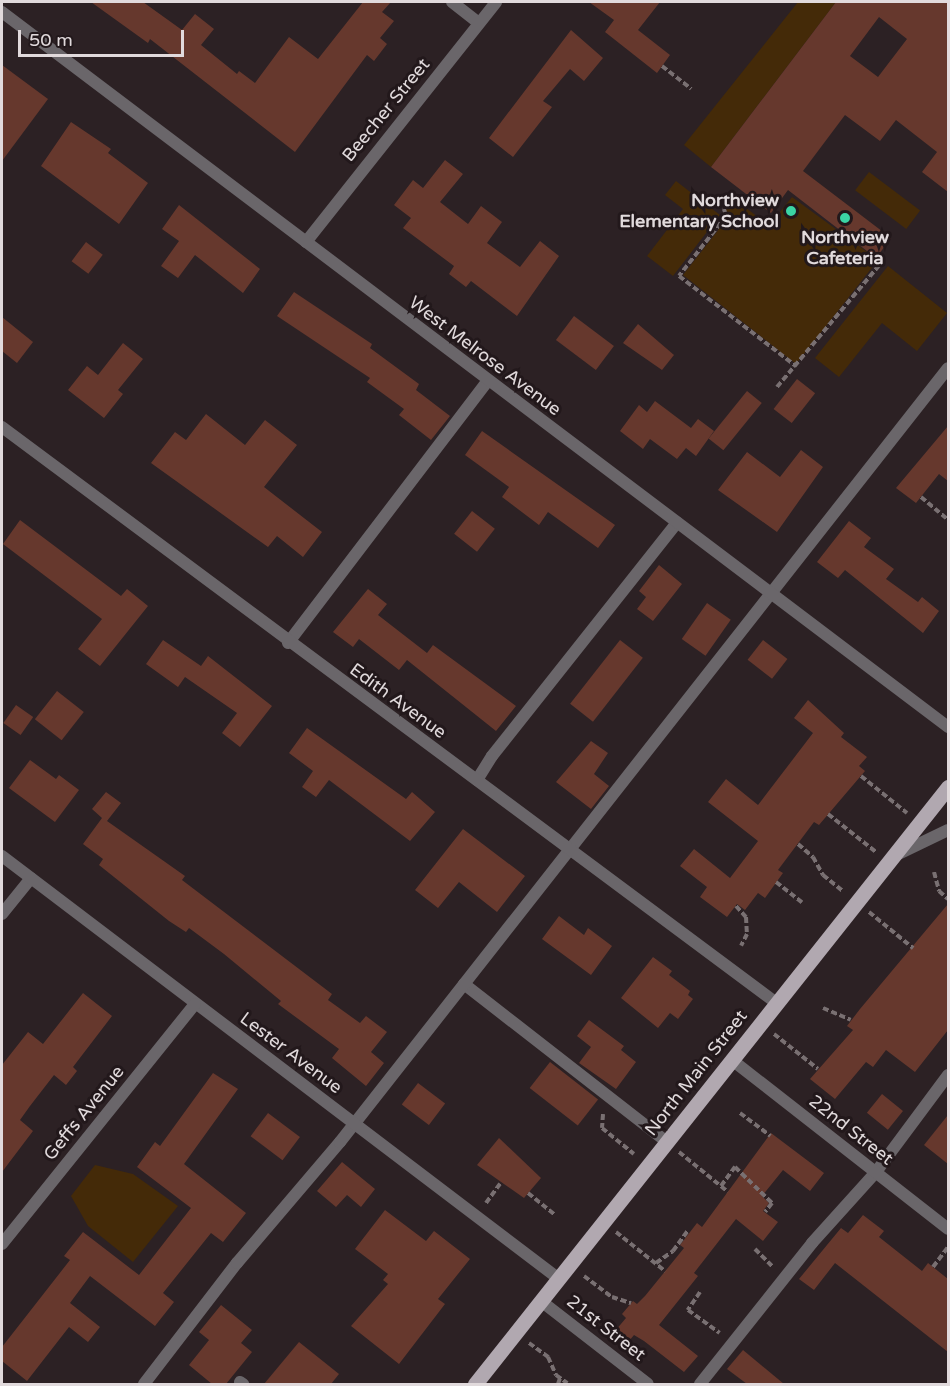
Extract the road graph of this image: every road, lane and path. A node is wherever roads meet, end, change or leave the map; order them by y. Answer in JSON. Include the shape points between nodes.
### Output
{"nodes":[{"id":1,"x":452,"y":2,"type":"edge"},
{"id":2,"x":496,"y":2,"type":"edge"},
{"id":3,"x":2,"y":12,"type":"edge"},
{"id":4,"x":479,"y":22,"type":"junction"},
{"id":5,"x":662,"y":66,"type":"dead end"},
{"id":6,"x":691,"y":89,"type":"dead end"},
{"id":7,"x":735,"y":195,"type":"dead end"},
{"id":8,"x":306,"y":242,"type":"junction"},
{"id":9,"x":882,"y":262,"type":"dead end"},
{"id":10,"x":796,"y":366,"type":"junction"},
{"id":11,"x":948,"y":368,"type":"edge"},
{"id":12,"x":488,"y":380,"type":"junction"},
{"id":13,"x":777,"y":387,"type":"dead end"},
{"id":14,"x":2,"y":427,"type":"edge"},
{"id":15,"x":921,"y":497,"type":"dead end"},
{"id":16,"x":948,"y":520,"type":"edge"},
{"id":17,"x":677,"y":523,"type":"junction"},
{"id":18,"x":771,"y":593,"type":"junction"},
{"id":19,"x":288,"y":643,"type":"junction"},
{"id":20,"x":948,"y":727,"type":"edge"},
{"id":21,"x":861,"y":776,"type":"dead end"},
{"id":22,"x":477,"y":780,"type":"junction"},
{"id":23,"x":948,"y":787,"type":"edge"},
{"id":24,"x":828,"y":814,"type":"dead end"},
{"id":25,"x":920,"y":822,"type":"junction"},
{"id":26,"x":948,"y":830,"type":"edge"},
{"id":27,"x":798,"y":844,"type":"dead end"},
{"id":28,"x":569,"y":848,"type":"junction"},
{"id":29,"x":2,"y":856,"type":"edge"},
{"id":30,"x":891,"y":859,"type":"junction"},
{"id":31,"x":934,"y":872,"type":"dead end"},
{"id":32,"x":31,"y":878,"type":"junction"},
{"id":33,"x":776,"y":882,"type":"dead end"},
{"id":34,"x":948,"y":899,"type":"edge"},
{"id":35,"x":856,"y":901,"type":"junction"},
{"id":36,"x":802,"y":902,"type":"dead end"},
{"id":37,"x":736,"y":906,"type":"dead end"},
{"id":38,"x":2,"y":914,"type":"edge"},
{"id":39,"x":741,"y":946,"type":"dead end"},
{"id":40,"x":913,"y":948,"type":"dead end"},
{"id":41,"x":464,"y":984,"type":"junction"},
{"id":42,"x":775,"y":1002,"type":"junction"},
{"id":43,"x":195,"y":1004,"type":"junction"},
{"id":44,"x":823,"y":1008,"type":"dead end"},
{"id":45,"x":851,"y":1020,"type":"dead end"},
{"id":46,"x":759,"y":1023,"type":"junction"},
{"id":47,"x":732,"y":1060,"type":"junction"},
{"id":48,"x":818,"y":1069,"type":"dead end"},
{"id":49,"x":948,"y":1075,"type":"edge"},
{"id":50,"x":603,"y":1111,"type":"dead end"},
{"id":51,"x":740,"y":1113,"type":"dead end"},
{"id":52,"x":355,"y":1124,"type":"junction"},
{"id":53,"x":770,"y":1136,"type":"dead end"},
{"id":54,"x":667,"y":1142,"type":"junction"},
{"id":55,"x":648,"y":1166,"type":"junction"},
{"id":56,"x":698,"y":1168,"type":"dead end"},
{"id":57,"x":876,"y":1172,"type":"junction"},
{"id":58,"x":754,"y":1182,"type":"junction"},
{"id":59,"x":500,"y":1184,"type":"dead end"},
{"id":60,"x":721,"y":1186,"type":"junction"},
{"id":61,"x":750,"y":1187,"type":"dead end"},
{"id":62,"x":728,"y":1192,"type":"dead end"},
{"id":63,"x":528,"y":1193,"type":"dead end"},
{"id":64,"x":765,"y":1212,"type":"dead end"},
{"id":65,"x":555,"y":1215,"type":"dead end"},
{"id":66,"x":476,"y":1216,"type":"junction"},
{"id":67,"x":948,"y":1229,"type":"edge"},
{"id":68,"x":688,"y":1230,"type":"dead end"},
{"id":69,"x":2,"y":1244,"type":"edge"},
{"id":70,"x":636,"y":1247,"type":"dead end"},
{"id":71,"x":948,"y":1247,"type":"edge"},
{"id":72,"x":755,"y":1248,"type":"dead end"},
{"id":73,"x":656,"y":1263,"type":"junction"},
{"id":74,"x":933,"y":1267,"type":"dead end"},
{"id":75,"x":773,"y":1269,"type":"dead end"},
{"id":76,"x":665,"y":1271,"type":"dead end"},
{"id":77,"x":559,"y":1279,"type":"junction"},
{"id":78,"x":602,"y":1289,"type":"dead end"},
{"id":79,"x":700,"y":1292,"type":"dead end"},
{"id":80,"x":541,"y":1301,"type":"junction"},
{"id":81,"x":631,"y":1303,"type":"dead end"},
{"id":82,"x":730,"y":1329,"type":"dead end"},
{"id":83,"x":516,"y":1333,"type":"junction"},
{"id":84,"x":560,"y":1378,"type":"junction"},
{"id":85,"x":567,"y":1383,"type":"dead end"},
{"id":86,"x":144,"y":1384,"type":"edge"},
{"id":87,"x":475,"y":1384,"type":"edge"},
{"id":88,"x":558,"y":1384,"type":"edge"},
{"id":89,"x":648,"y":1384,"type":"edge"},
{"id":90,"x":700,"y":1384,"type":"edge"}],
"edges":[{"from":1,"to":4,"type":"street"},
{"from":2,"to":4,"type":"street","name":"Beecher Street"},
{"from":3,"to":8,"type":"street","name":"West Melrose Avenue"},
{"from":4,"to":8,"type":"street","name":"Beecher Street"},
{"from":5,"to":6,"type":"path"},
{"from":7,"to":10,"type":"path","via":[[724,209],[726,216],[679,276]]},
{"from":8,"to":12,"type":"street","name":"West Melrose Avenue"},
{"from":9,"to":10,"type":"path"},
{"from":10,"to":13,"type":"path"},
{"from":11,"to":18,"type":"street"},
{"from":12,"to":17,"type":"street","name":"West Melrose Avenue"},
{"from":12,"to":19,"type":"street"},
{"from":14,"to":19,"type":"street","name":"Edith Avenue"},
{"from":15,"to":16,"type":"path"},
{"from":17,"to":18,"type":"street","name":"West Melrose Avenue"},
{"from":17,"to":22,"type":"street"},
{"from":18,"to":20,"type":"street","name":"West Melrose Avenue"},
{"from":18,"to":28,"type":"street"},
{"from":19,"to":22,"type":"street","name":"Edith Avenue"},
{"from":21,"to":25,"type":"path"},
{"from":22,"to":28,"type":"street","name":"Edith Avenue"},
{"from":23,"to":25,"type":"main road","name":"North Main Street"},
{"from":24,"to":30,"type":"path"},
{"from":25,"to":30,"type":"main road","name":"North Main Street"},
{"from":26,"to":30,"type":"street"},
{"from":27,"to":35,"type":"path","via":[[813,857],[823,875]]},
{"from":28,"to":41,"type":"street"},
{"from":28,"to":42,"type":"street","name":"Edith Avenue"},
{"from":29,"to":32,"type":"street","name":"Lester Avenue"},
{"from":30,"to":35,"type":"main road","name":"North Main Street"},
{"from":31,"to":34,"type":"path","via":[[939,891]]},
{"from":32,"to":38,"type":"street"},
{"from":32,"to":43,"type":"street","name":"Lester Avenue"},
{"from":33,"to":36,"type":"path"},
{"from":35,"to":40,"type":"path"},
{"from":35,"to":42,"type":"main road","name":"North Main Street"},
{"from":37,"to":39,"type":"path","via":[[746,917],[747,934]]},
{"from":41,"to":52,"type":"street"},
{"from":41,"to":54,"type":"street"},
{"from":42,"to":46,"type":"main road","name":"North Main Street"},
{"from":43,"to":52,"type":"street","name":"Lester Avenue"},
{"from":43,"to":69,"type":"street","name":"Geffs Avenue"},
{"from":44,"to":45,"type":"path"},
{"from":46,"to":47,"type":"main road","name":"North Main Street"},
{"from":46,"to":48,"type":"path"},
{"from":47,"to":54,"type":"main road","name":"North Main Street"},
{"from":47,"to":57,"type":"street","name":"22nd Street"},
{"from":49,"to":57,"type":"street"},
{"from":50,"to":55,"type":"path","via":[[602,1128]]},
{"from":51,"to":53,"type":"path"},
{"from":52,"to":66,"type":"street","name":"Lester Avenue"},
{"from":52,"to":86,"type":"street","via":[[237,1263]]},
{"from":54,"to":55,"type":"main road","name":"North Main Street"},
{"from":55,"to":77,"type":"main road","name":"North Main Street"},
{"from":56,"to":60,"type":"path"},
{"from":57,"to":67,"type":"street","name":"22nd Street"},
{"from":57,"to":90,"type":"street","via":[[812,1243]]},
{"from":58,"to":60,"type":"path","via":[[735,1167]]},
{"from":58,"to":61,"type":"path"},
{"from":58,"to":64,"type":"path","via":[[756,1190],[772,1203]]},
{"from":59,"to":66,"type":"path"},
{"from":60,"to":62,"type":"path"},
{"from":63,"to":65,"type":"path"},
{"from":66,"to":77,"type":"street","name":"Lester Avenue"},
{"from":68,"to":73,"type":"path","via":[[673,1251]]},
{"from":70,"to":73,"type":"path"},
{"from":71,"to":74,"type":"path"},
{"from":72,"to":75,"type":"path"},
{"from":73,"to":76,"type":"path"},
{"from":77,"to":80,"type":"main road","name":"North Main Street"},
{"from":78,"to":81,"type":"path"},
{"from":79,"to":82,"type":"path","via":[[688,1310],[718,1334]]},
{"from":80,"to":83,"type":"main road","name":"North Main Street"},
{"from":80,"to":89,"type":"street","name":"21st Street"},
{"from":83,"to":84,"type":"path","via":[[548,1358]]},
{"from":83,"to":87,"type":"main road","name":"North Main Street"},
{"from":84,"to":85,"type":"path"},
{"from":84,"to":88,"type":"path"}]}
